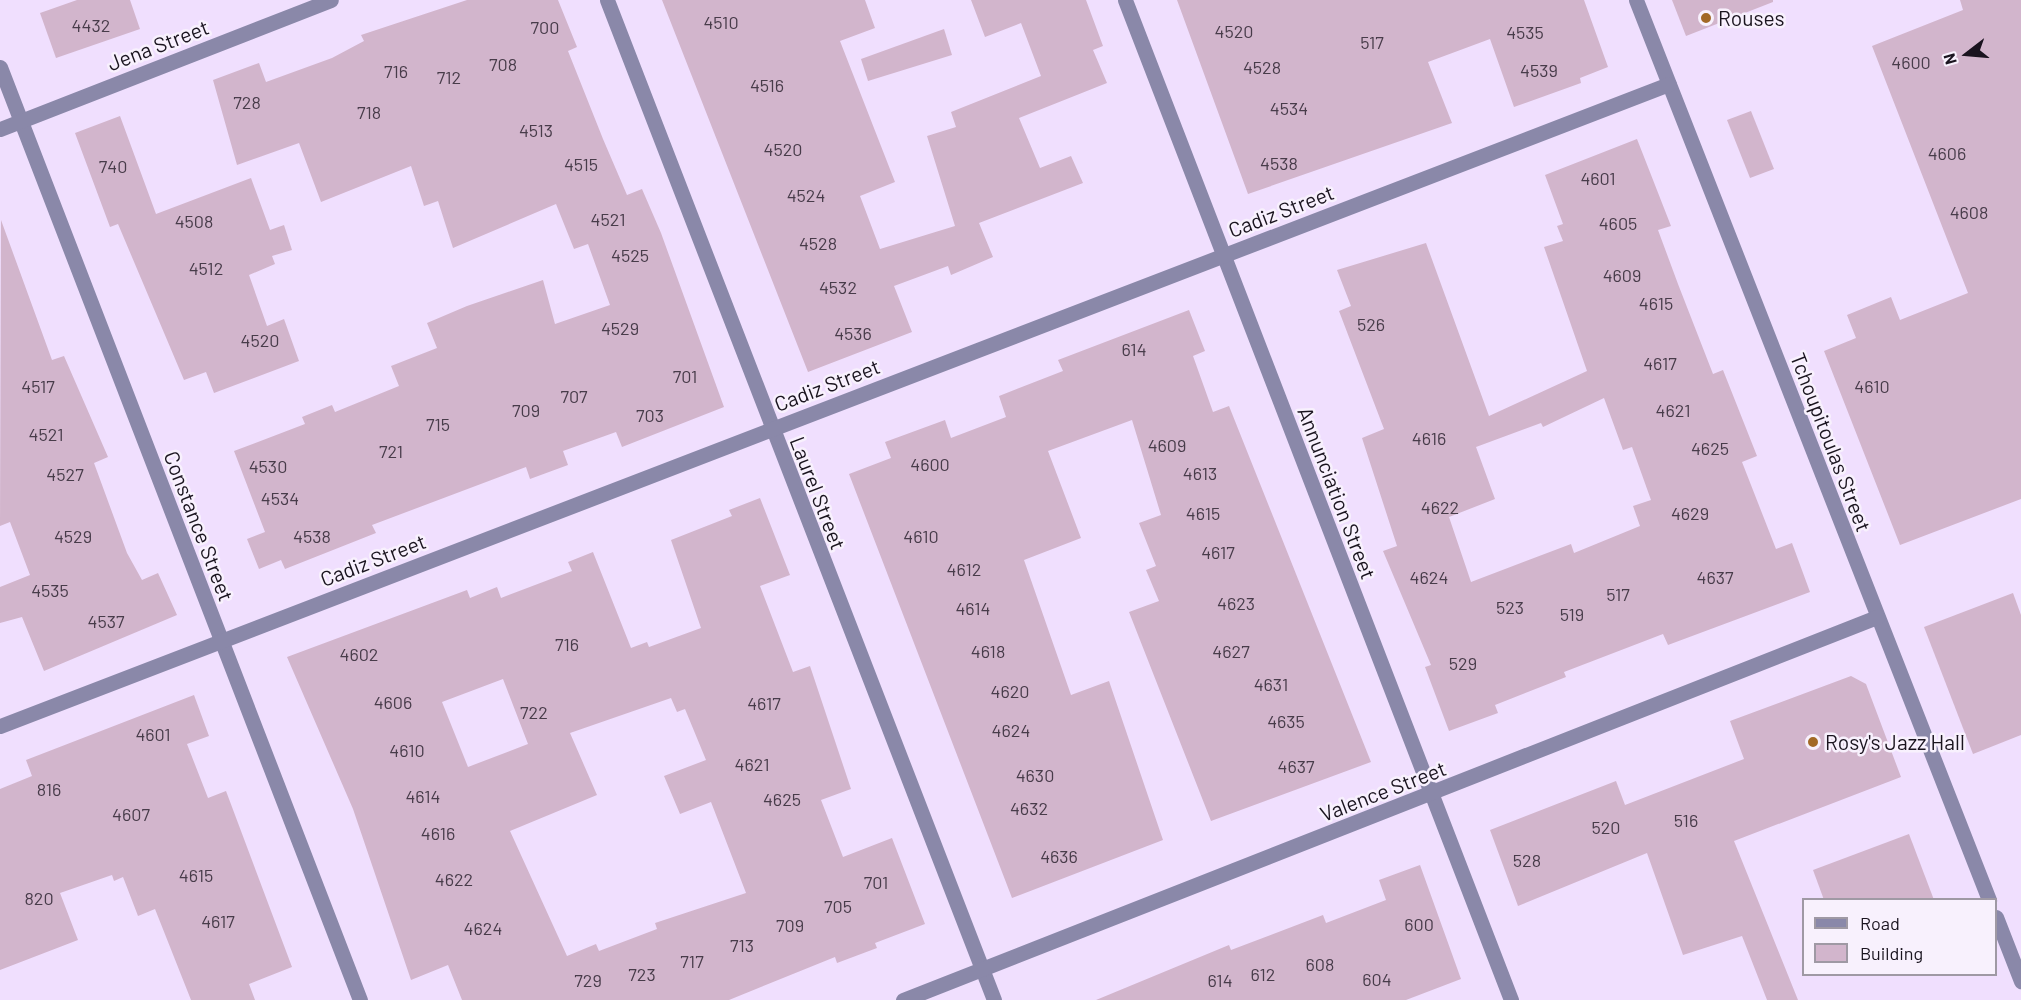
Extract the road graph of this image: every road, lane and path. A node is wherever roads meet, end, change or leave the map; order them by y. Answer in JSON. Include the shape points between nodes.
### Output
{"nodes":[{"id":1,"x":331,"y":0,"type":"edge"},
{"id":2,"x":607,"y":0,"type":"edge"},
{"id":3,"x":1125,"y":0,"type":"edge"},
{"id":4,"x":1636,"y":0,"type":"edge"},
{"id":5,"x":0,"y":67,"type":"edge"},
{"id":6,"x":1669,"y":84,"type":"junction"},
{"id":7,"x":21,"y":121,"type":"junction"},
{"id":8,"x":0,"y":129,"type":"edge"},
{"id":9,"x":1222,"y":256,"type":"junction"},
{"id":10,"x":770,"y":429,"type":"junction"},
{"id":11,"x":1877,"y":617,"type":"junction"},
{"id":12,"x":221,"y":641,"type":"junction"},
{"id":13,"x":0,"y":726,"type":"edge"},
{"id":14,"x":1433,"y":794,"type":"junction"},
{"id":15,"x":1988,"y":898,"type":"edge"},
{"id":16,"x":1997,"y":922,"type":"edge"},
{"id":17,"x":983,"y":970,"type":"junction"},
{"id":18,"x":2021,"y":981,"type":"edge"},
{"id":19,"x":360,"y":1000,"type":"edge"},
{"id":20,"x":903,"y":1000,"type":"edge"},
{"id":21,"x":994,"y":1000,"type":"edge"},
{"id":22,"x":1512,"y":1000,"type":"edge"}],
"edges":[{"from":1,"to":7,"type":"street","name":"Jena Street"},
{"from":2,"to":10,"type":"street","name":"Laurel Street"},
{"from":3,"to":9,"type":"street","name":"Annunciation Street"},
{"from":4,"to":6,"type":"street","name":"Tchoupitoulas Street"},
{"from":5,"to":7,"type":"street","name":"Constance Street"},
{"from":6,"to":9,"type":"street","name":"Cadiz Street"},
{"from":6,"to":11,"type":"street","name":"Tchoupitoulas Street"},
{"from":7,"to":8,"type":"street","name":"Jena Street"},
{"from":7,"to":12,"type":"street","name":"Constance Street"},
{"from":9,"to":10,"type":"street","name":"Cadiz Street"},
{"from":9,"to":14,"type":"street","name":"Annunciation Street"},
{"from":10,"to":12,"type":"street","name":"Cadiz Street"},
{"from":10,"to":17,"type":"street","name":"Laurel Street"},
{"from":11,"to":14,"type":"street","name":"Valence Street"},
{"from":11,"to":15,"type":"street","name":"Tchoupitoulas Street"},
{"from":12,"to":13,"type":"street","name":"Cadiz Street"},
{"from":12,"to":19,"type":"street","name":"Constance Street"},
{"from":14,"to":17,"type":"street","name":"Valence Street"},
{"from":14,"to":22,"type":"street","name":"Annunciation Street"},
{"from":16,"to":18,"type":"street"},
{"from":17,"to":20,"type":"street","name":"Valence Street"},
{"from":17,"to":21,"type":"street","name":"Laurel Street"}]}
